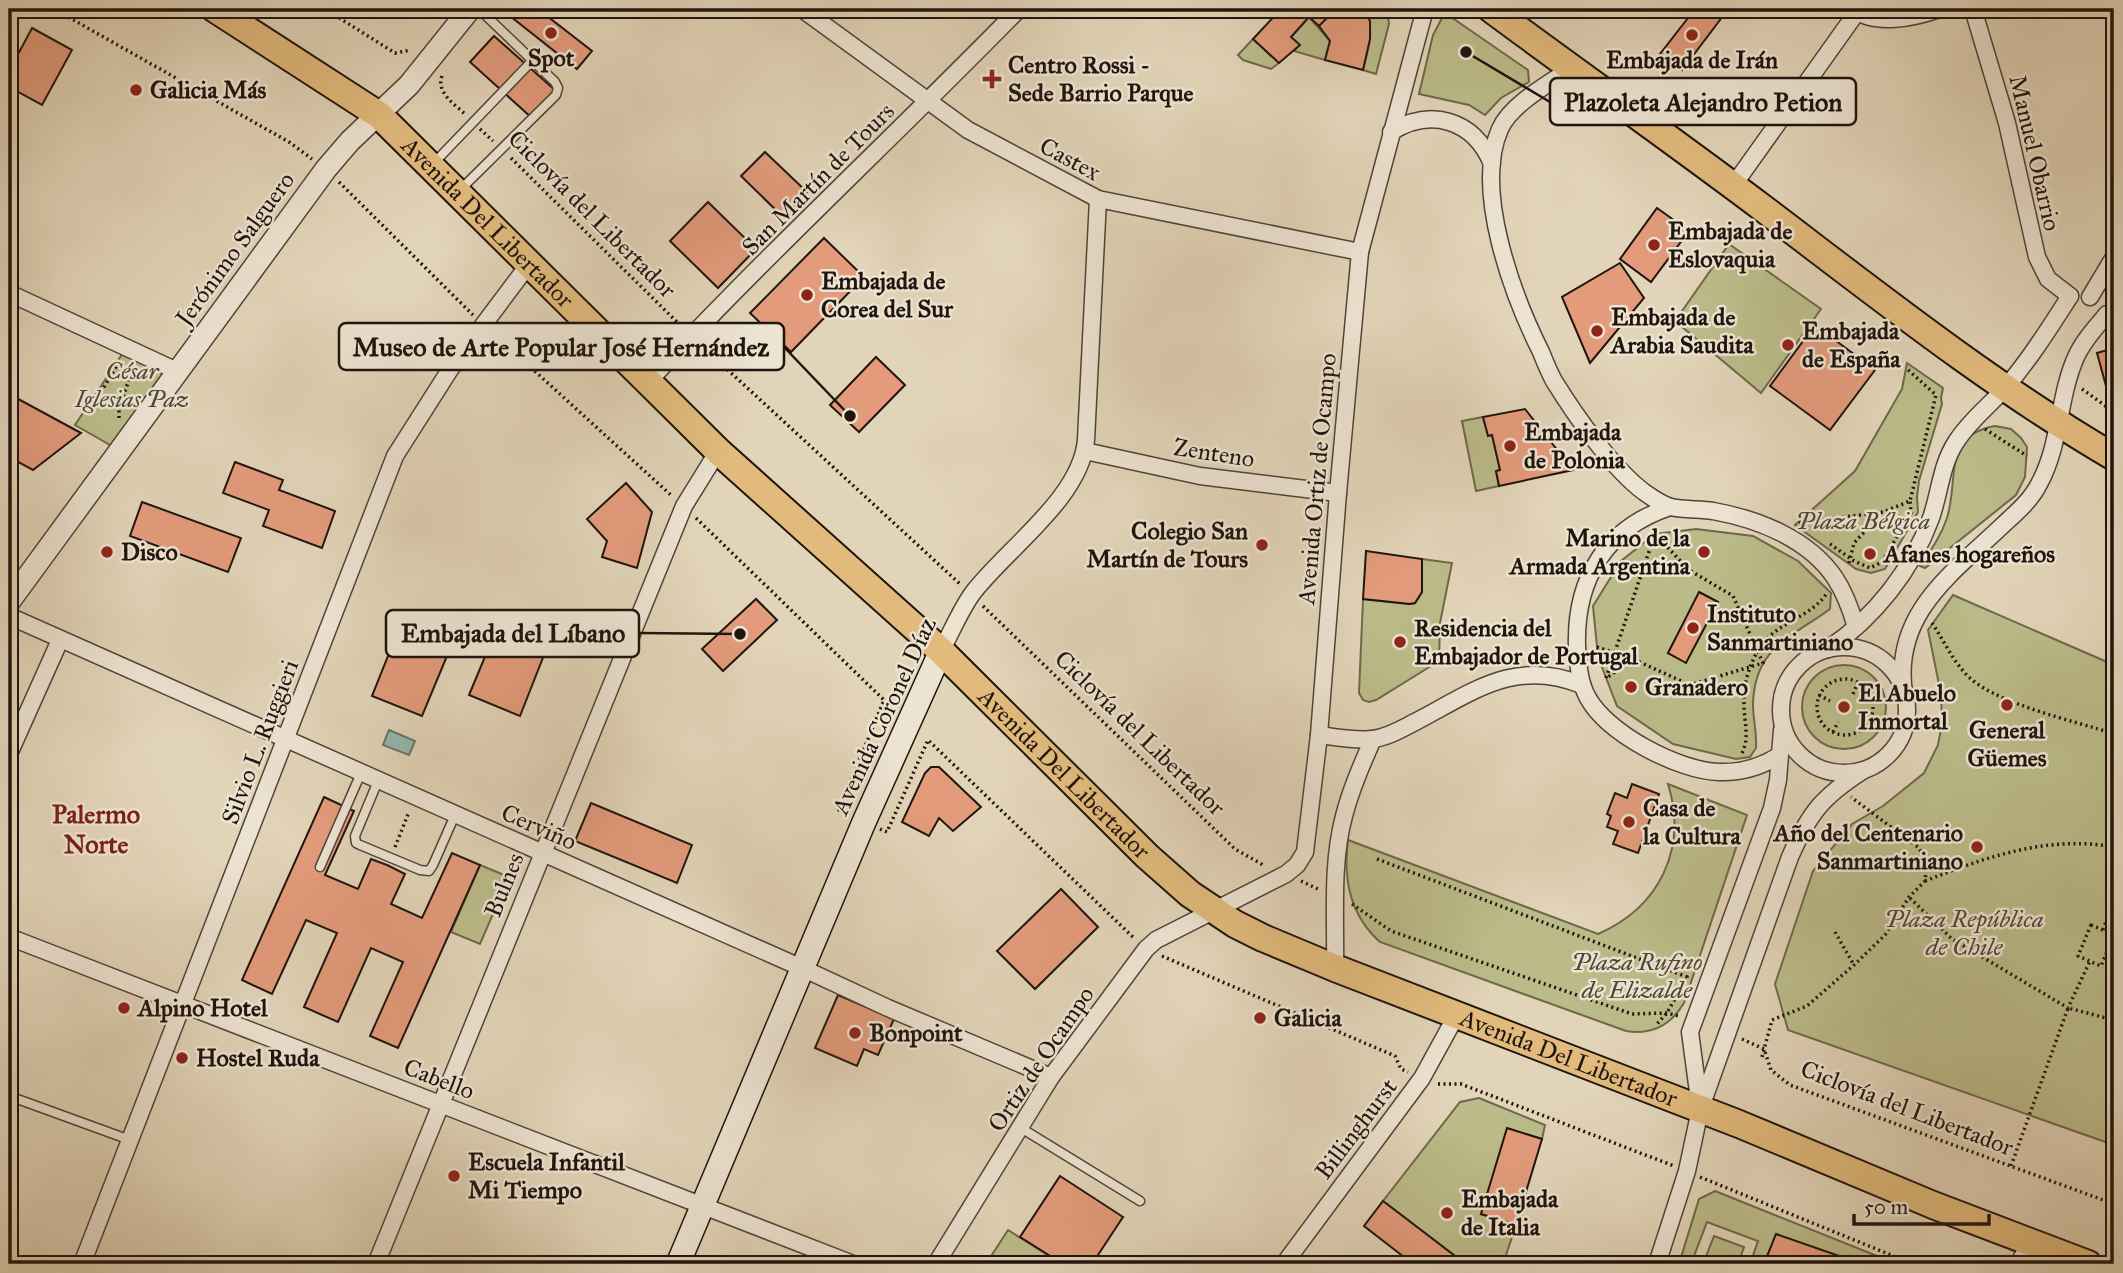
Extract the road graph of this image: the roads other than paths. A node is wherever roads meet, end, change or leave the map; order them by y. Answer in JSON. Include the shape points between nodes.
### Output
{"nodes":[{"id":1,"x":215,"y":9,"type":"edge"},
{"id":2,"x":470,"y":9,"type":"edge"},
{"id":3,"x":479,"y":9,"type":"edge"},
{"id":4,"x":802,"y":9,"type":"edge"},
{"id":5,"x":1019,"y":9,"type":"edge"},
{"id":6,"x":1425,"y":9,"type":"edge"},
{"id":7,"x":1491,"y":9,"type":"edge"},
{"id":8,"x":1939,"y":9,"type":"edge"},
{"id":9,"x":1973,"y":9,"type":"edge"},
{"id":10,"x":1855,"y":10,"type":"edge"},
{"id":11,"x":533,"y":60,"type":"junction"},
{"id":12,"x":1572,"y":68,"type":"junction"},
{"id":13,"x":928,"y":103,"type":"junction"},
{"id":14,"x":379,"y":115,"type":"junction"},
{"id":15,"x":1391,"y":132,"type":"junction"},
{"id":16,"x":1492,"y":164,"type":"junction"},
{"id":17,"x":430,"y":166,"type":"junction"},
{"id":18,"x":1732,"y":186,"type":"junction"},
{"id":19,"x":457,"y":192,"type":"junction"},
{"id":20,"x":1098,"y":199,"type":"junction"},
{"id":21,"x":1360,"y":252,"type":"junction"},
{"id":22,"x":2114,"y":257,"type":"edge"},
{"id":23,"x":530,"y":264,"type":"junction"},
{"id":24,"x":9,"y":293,"type":"edge"},
{"id":25,"x":2070,"y":296,"type":"junction"},
{"id":26,"x":2090,"y":297,"type":"junction"},
{"id":27,"x":2110,"y":315,"type":"edge"},
{"id":28,"x":177,"y":371,"type":"junction"},
{"id":29,"x":649,"y":381,"type":"junction"},
{"id":30,"x":2006,"y":387,"type":"junction"},
{"id":31,"x":2060,"y":424,"type":"junction"},
{"id":32,"x":718,"y":451,"type":"junction"},
{"id":33,"x":1085,"y":451,"type":"junction"},
{"id":34,"x":2114,"y":457,"type":"edge"},
{"id":35,"x":1338,"y":493,"type":"junction"},
{"id":36,"x":1670,"y":507,"type":"junction"},
{"id":37,"x":9,"y":602,"type":"edge"},
{"id":38,"x":9,"y":616,"type":"edge"},
{"id":39,"x":1856,"y":626,"type":"junction"},
{"id":40,"x":60,"y":640,"type":"junction"},
{"id":41,"x":1828,"y":649,"type":"junction"},
{"id":42,"x":941,"y":651,"type":"junction"},
{"id":43,"x":1582,"y":685,"type":"junction"},
{"id":44,"x":1904,"y":693,"type":"junction"},
{"id":45,"x":1782,"y":730,"type":"junction"},
{"id":46,"x":1319,"y":734,"type":"junction"},
{"id":47,"x":1373,"y":739,"type":"junction"},
{"id":48,"x":285,"y":740,"type":"junction"},
{"id":49,"x":9,"y":754,"type":"edge"},
{"id":50,"x":1780,"y":755,"type":"junction"},
{"id":51,"x":1864,"y":770,"type":"junction"},
{"id":52,"x":361,"y":773,"type":"junction"},
{"id":53,"x":378,"y":781,"type":"junction"},
{"id":54,"x":454,"y":815,"type":"junction"},
{"id":55,"x":541,"y":853,"type":"junction"},
{"id":56,"x":320,"y":867,"type":"dead end"},
{"id":57,"x":1214,"y":910,"type":"junction"},
{"id":58,"x":9,"y":937,"type":"edge"},
{"id":59,"x":802,"y":968,"type":"junction"},
{"id":60,"x":1335,"y":968,"type":"junction"},
{"id":61,"x":183,"y":1005,"type":"junction"},
{"id":62,"x":1455,"y":1016,"type":"junction"},
{"id":63,"x":1051,"y":1077,"type":"junction"},
{"id":64,"x":9,"y":1096,"type":"edge"},
{"id":65,"x":441,"y":1104,"type":"junction"},
{"id":66,"x":1700,"y":1110,"type":"junction"},
{"id":67,"x":1021,"y":1128,"type":"junction"},
{"id":68,"x":130,"y":1140,"type":"junction"},
{"id":69,"x":1140,"y":1201,"type":"dead end"},
{"id":70,"x":703,"y":1206,"type":"junction"},
{"id":71,"x":2032,"y":1241,"type":"junction"},
{"id":72,"x":82,"y":1264,"type":"edge"},
{"id":73,"x":376,"y":1264,"type":"edge"},
{"id":74,"x":678,"y":1264,"type":"edge"},
{"id":75,"x":853,"y":1264,"type":"edge"},
{"id":76,"x":936,"y":1264,"type":"edge"},
{"id":77,"x":1284,"y":1264,"type":"edge"},
{"id":78,"x":1657,"y":1264,"type":"edge"},
{"id":79,"x":2018,"y":1264,"type":"edge"},
{"id":80,"x":2088,"y":1264,"type":"edge"}],
"edges":[{"from":1,"to":14,"type":"main road","name":"Avenida Del Libertador"},
{"from":2,"to":14,"type":"street","name":"Jerónimo Salguero"},
{"from":3,"to":11,"type":"lane"},
{"from":4,"to":13,"type":"street","name":"Castex"},
{"from":5,"to":13,"type":"street","name":"San Martín de Tours"},
{"from":6,"to":15,"type":"street","name":"Avenida Ortiz de Ocampo"},
{"from":7,"to":12,"type":"main road"},
{"from":8,"to":10,"type":"street","via":[[1899,18]]},
{"from":9,"to":25,"type":"street","name":"Manuel Obarrio","via":[[2001,100],[2035,251],[2048,279]]},
{"from":10,"to":18,"type":"street"},
{"from":11,"to":17,"type":"lane"},
{"from":11,"to":19,"type":"lane","via":[[555,82],[556,95]]},
{"from":12,"to":16,"type":"street","via":[[1511,113],[1496,139]]},
{"from":12,"to":18,"type":"main road"},
{"from":13,"to":20,"type":"street","name":"Castex","via":[[968,130]]},
{"from":13,"to":29,"type":"street","name":"San Martín de Tours"},
{"from":14,"to":17,"type":"main road","name":"Avenida Del Libertador"},
{"from":14,"to":28,"type":"street","name":"Jerónimo Salguero","via":[[326,169]]},
{"from":15,"to":16,"type":"street","via":[[1413,121],[1450,122],[1480,142]]},
{"from":15,"to":21,"type":"street","name":"Avenida Ortiz de Ocampo"},
{"from":16,"to":36,"type":"street","via":[[1495,215],[1513,288],[1553,380],[1598,444],[1628,477]]},
{"from":17,"to":19,"type":"main road","name":"Avenida Del Libertador"},
{"from":18,"to":30,"type":"main road"},
{"from":19,"to":23,"type":"main road","name":"Avenida Del Libertador"},
{"from":20,"to":21,"type":"street","name":"Castex"},
{"from":20,"to":33,"type":"street","name":"Avenida Coronel Díaz"},
{"from":21,"to":35,"type":"street","name":"Avenida Ortiz de Ocampo"},
{"from":22,"to":26,"type":"street"},
{"from":23,"to":29,"type":"main road","name":"Avenida Del Libertador"},
{"from":23,"to":48,"type":"street","name":"Silvio L. Ruggieri","via":[[451,368],[395,456]]},
{"from":24,"to":28,"type":"street"},
{"from":25,"to":26,"type":"street"},
{"from":25,"to":30,"type":"street"},
{"from":26,"to":27,"type":"street"},
{"from":27,"to":31,"type":"street","via":[[2084,342],[2070,374]]},
{"from":28,"to":37,"type":"street","name":"Jerónimo Salguero"},
{"from":29,"to":32,"type":"main road","name":"Avenida Del Libertador"},
{"from":30,"to":31,"type":"main road"},
{"from":30,"to":39,"type":"street","via":[[1955,443],[1931,519],[1915,552],[1887,595]]},
{"from":31,"to":34,"type":"main road"},
{"from":31,"to":44,"type":"street","via":[[2039,486],[2011,518],[1956,566],[1912,625],[1905,646]]},
{"from":32,"to":42,"type":"main road","name":"Avenida Del Libertador"},
{"from":32,"to":55,"type":"street","name":"Bulnes","via":[[684,506]]},
{"from":33,"to":35,"type":"street","name":"Zenteno","via":[[1200,476]]},
{"from":33,"to":42,"type":"street","name":"Avenida Coronel Díaz","via":[[1059,499],[971,595]]},
{"from":35,"to":46,"type":"street","name":"Avenida Ortiz de Ocampo"},
{"from":36,"to":39,"type":"street","via":[[1736,515],[1792,540],[1836,579]]},
{"from":36,"to":43,"type":"street","via":[[1648,514],[1614,538],[1594,569],[1584,591],[1578,625]]},
{"from":38,"to":40,"type":"street","name":"Cerviño"},
{"from":39,"to":41,"type":"street"},
{"from":40,"to":48,"type":"street","name":"Cerviño"},
{"from":40,"to":49,"type":"street"},
{"from":41,"to":44,"type":"street","via":[[1850,648],[1878,657],[1892,670]]},
{"from":41,"to":45,"type":"street","via":[[1807,659],[1790,679],[1781,703]]},
{"from":42,"to":57,"type":"main road","name":"Avenida Del Libertador","via":[[1147,856]]},
{"from":42,"to":59,"type":"main road","name":"Avenida Coronel Díaz"},
{"from":43,"to":47,"type":"street","via":[[1547,675],[1504,678]]},
{"from":43,"to":50,"type":"street","via":[[1609,722],[1639,743],[1699,770],[1754,768]]},
{"from":44,"to":51,"type":"street","via":[[1906,721],[1899,741],[1885,758]]},
{"from":45,"to":50,"type":"street"},
{"from":45,"to":51,"type":"street","via":[[1796,751],[1816,767],[1841,773]]},
{"from":46,"to":47,"type":"street"},
{"from":46,"to":57,"type":"street","name":"Avenida Ortiz de Ocampo","via":[[1305,852],[1286,874]]},
{"from":47,"to":60,"type":"street","via":[[1352,789],[1338,848]]},
{"from":48,"to":52,"type":"street","name":"Cerviño"},
{"from":48,"to":61,"type":"street","name":"Silvio L. Ruggieri"},
{"from":50,"to":66,"type":"street","via":[[1772,808],[1690,1032]]},
{"from":51,"to":66,"type":"street","via":[[1821,802],[1797,841]]},
{"from":52,"to":53,"type":"street","name":"Cerviño"},
{"from":52,"to":56,"type":"lane"},
{"from":53,"to":54,"type":"street","name":"Cerviño"},
{"from":53,"to":54,"type":"lane","via":[[354,839],[360,845],[429,871]]},
{"from":54,"to":55,"type":"street","name":"Cerviño"},
{"from":55,"to":59,"type":"street","name":"Cerviño"},
{"from":55,"to":65,"type":"street","name":"Bulnes"},
{"from":57,"to":60,"type":"main road","name":"Avenida Del Libertador","via":[[1263,939]]},
{"from":57,"to":63,"type":"street","name":"Ortiz de Ocampo","via":[[1146,949]]},
{"from":58,"to":61,"type":"street","name":"Cabello"},
{"from":59,"to":63,"type":"street","name":"Cerviño"},
{"from":59,"to":70,"type":"main road","name":"Avenida Coronel Díaz"},
{"from":60,"to":62,"type":"main road","name":"Avenida Del Libertador"},
{"from":61,"to":65,"type":"street","name":"Cabello"},
{"from":61,"to":68,"type":"street","name":"Silvio L. Ruggieri"},
{"from":62,"to":66,"type":"main road","name":"Avenida Del Libertador"},
{"from":62,"to":77,"type":"street","name":"Billinghurst","via":[[1422,1078]]},
{"from":63,"to":67,"type":"street","name":"Ortiz de Ocampo"},
{"from":64,"to":68,"type":"lane"},
{"from":65,"to":70,"type":"street","name":"Cabello"},
{"from":65,"to":73,"type":"street","name":"Bulnes"},
{"from":66,"to":71,"type":"main road","name":"Avenida Del Libertador"},
{"from":66,"to":78,"type":"street","via":[[1687,1171]]},
{"from":67,"to":69,"type":"lane"},
{"from":67,"to":76,"type":"street","name":"Ortiz de Ocampo"},
{"from":68,"to":72,"type":"street","name":"Silvio L. Ruggieri"},
{"from":70,"to":74,"type":"main road","name":"Avenida Coronel Díaz"},
{"from":70,"to":75,"type":"street","name":"Cabello"},
{"from":71,"to":79,"type":"street"},
{"from":71,"to":80,"type":"main road","name":"Avenida Del Libertador"}]}
